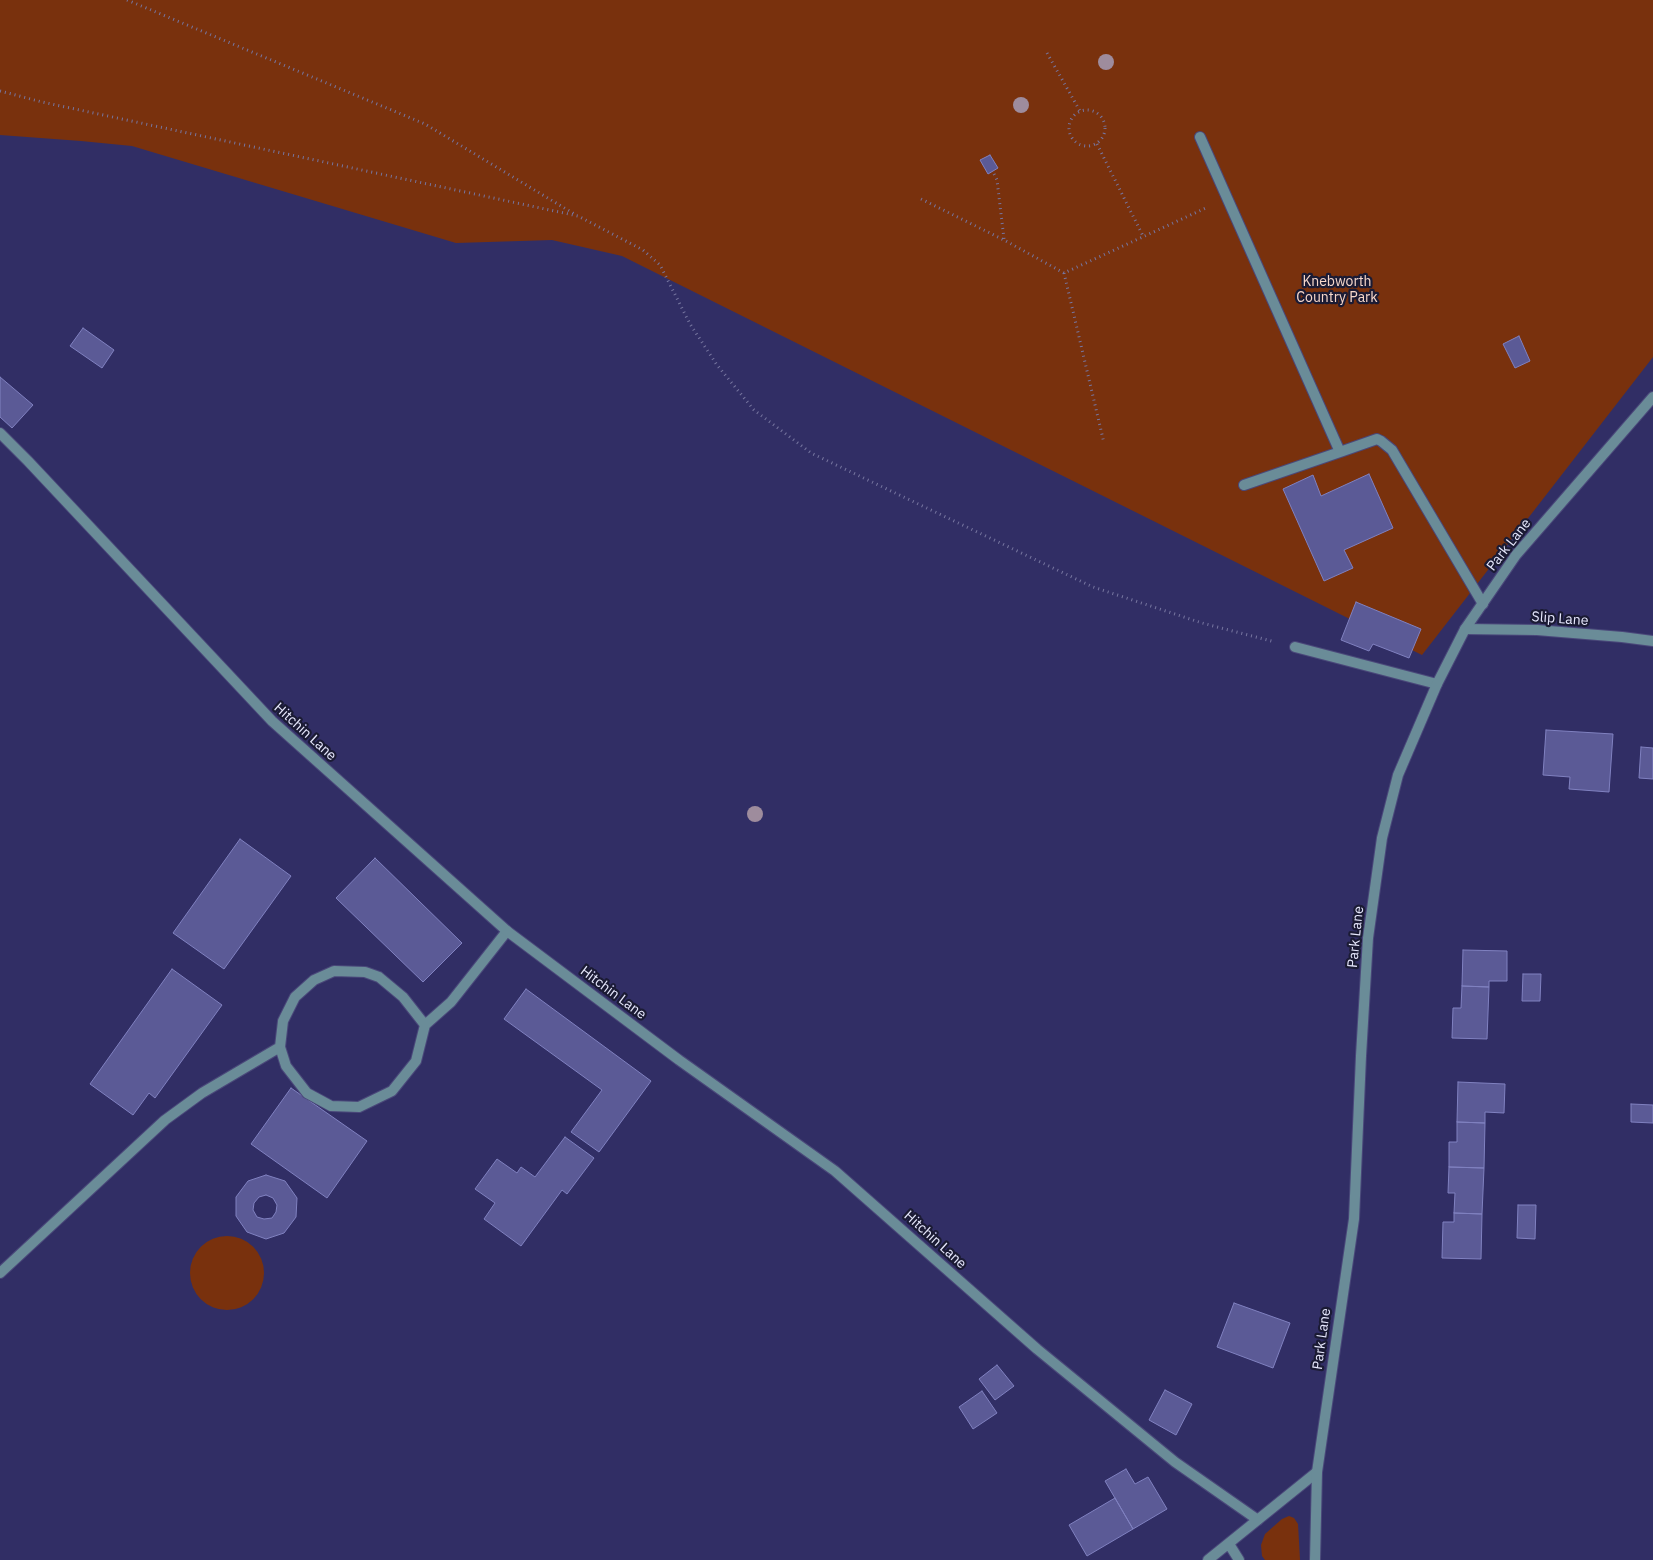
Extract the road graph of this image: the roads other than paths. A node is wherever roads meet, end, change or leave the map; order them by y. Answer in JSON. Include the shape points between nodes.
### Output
{"nodes":[{"id":1,"x":1200,"y":137,"type":"dead end"},
{"id":2,"x":1653,"y":397,"type":"edge"},
{"id":3,"x":0,"y":433,"type":"edge"},
{"id":4,"x":1340,"y":452,"type":"junction"},
{"id":5,"x":1244,"y":485,"type":"dead end"},
{"id":6,"x":1483,"y":604,"type":"junction"},
{"id":7,"x":1465,"y":629,"type":"junction"},
{"id":8,"x":1653,"y":641,"type":"edge"},
{"id":9,"x":1294,"y":646,"type":"road end"},
{"id":10,"x":1437,"y":684,"type":"junction"},
{"id":11,"x":507,"y":931,"type":"junction"},
{"id":12,"x":425,"y":1025,"type":"junction"},
{"id":13,"x":280,"y":1047,"type":"junction"},
{"id":14,"x":0,"y":1273,"type":"edge"},
{"id":15,"x":1316,"y":1472,"type":"junction"},
{"id":16,"x":1258,"y":1520,"type":"junction"},
{"id":17,"x":1229,"y":1544,"type":"junction"},
{"id":18,"x":1208,"y":1560,"type":"edge"},
{"id":19,"x":1239,"y":1560,"type":"edge"},
{"id":20,"x":1315,"y":1560,"type":"edge"}],
"edges":[{"from":1,"to":4,"type":"street"},
{"from":2,"to":6,"type":"street","name":"Park Lane","via":[[1516,555]]},
{"from":3,"to":11,"type":"street","name":"Hitchin Lane","via":[[272,721]]},
{"from":4,"to":5,"type":"street"},
{"from":4,"to":6,"type":"street","via":[[1377,439],[1392,450]]},
{"from":6,"to":7,"type":"street","name":"Park Lane"},
{"from":7,"to":8,"type":"street","name":"Slip Lane","via":[[1537,630]]},
{"from":7,"to":10,"type":"street","name":"Park Lane"},
{"from":9,"to":10,"type":"street"},
{"from":10,"to":15,"type":"street","name":"Park Lane","via":[[1398,775],[1382,838],[1368,938],[1354,1219]]},
{"from":11,"to":12,"type":"street","via":[[451,1002]]},
{"from":11,"to":16,"type":"street","name":"Hitchin Lane","via":[[679,1060],[836,1171],[1037,1350],[1175,1462]]},
{"from":12,"to":13,"type":"street","via":[[403,996],[379,977],[365,972],[334,971],[314,980],[295,996],[283,1021]]},
{"from":12,"to":13,"type":"street","via":[[416,1061],[398,1084],[392,1091],[359,1107],[331,1106],[307,1093],[286,1066]]},
{"from":13,"to":14,"type":"street","via":[[202,1093],[165,1120]]},
{"from":15,"to":16,"type":"street"},
{"from":15,"to":20,"type":"street","name":"Park Lane"},
{"from":16,"to":17,"type":"street"},
{"from":17,"to":18,"type":"street"},
{"from":17,"to":19,"type":"street"}]}
